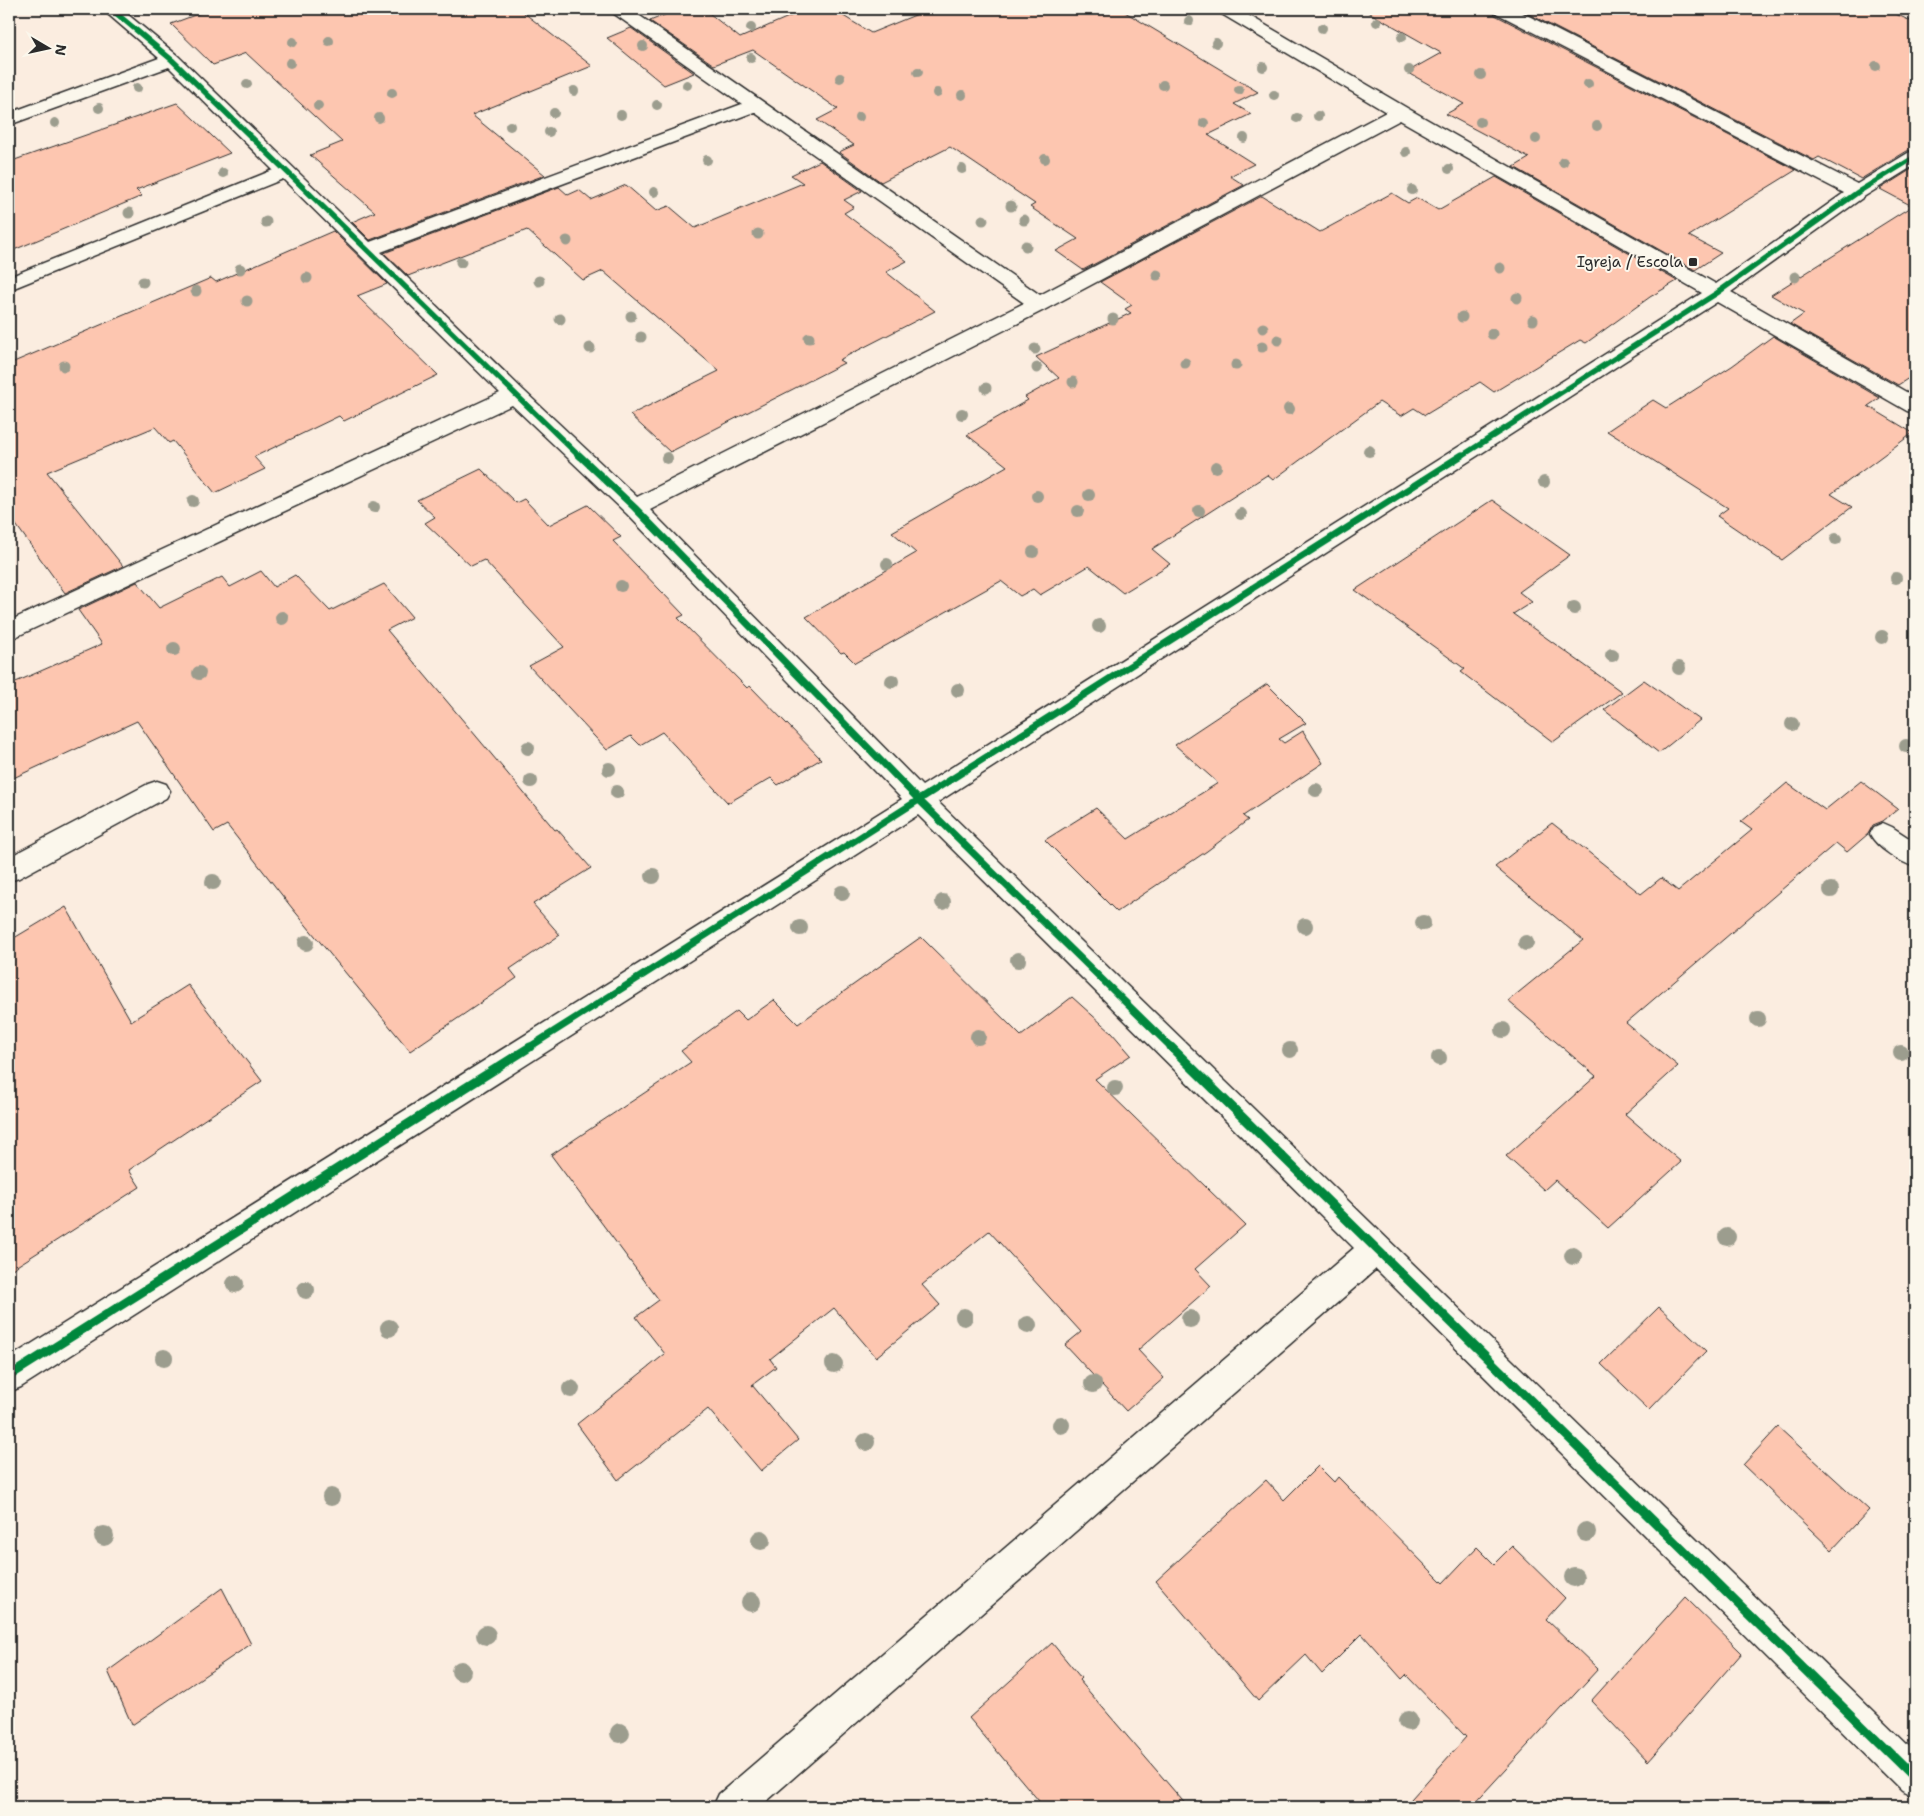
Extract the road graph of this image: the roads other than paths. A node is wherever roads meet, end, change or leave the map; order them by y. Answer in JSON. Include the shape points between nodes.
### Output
{"nodes":[{"id":1,"x":112,"y":9,"type":"edge"},
{"id":2,"x":619,"y":9,"type":"edge"},
{"id":3,"x":1226,"y":9,"type":"edge"},
{"id":4,"x":1502,"y":9,"type":"edge"},
{"id":5,"x":172,"y":60,"type":"junction"},
{"id":6,"x":757,"y":105,"type":"junction"},
{"id":7,"x":1400,"y":112,"type":"junction"},
{"id":8,"x":9,"y":119,"type":"edge"},
{"id":9,"x":1915,"y":157,"type":"edge"},
{"id":10,"x":287,"y":170,"type":"junction"},
{"id":11,"x":1858,"y":192,"type":"junction"},
{"id":12,"x":368,"y":250,"type":"junction"},
{"id":13,"x":9,"y":284,"type":"edge"},
{"id":14,"x":1717,"y":293,"type":"junction"},
{"id":15,"x":1039,"y":304,"type":"junction"},
{"id":16,"x":515,"y":395,"type":"junction"},
{"id":17,"x":1915,"y":406,"type":"edge"},
{"id":18,"x":635,"y":508,"type":"junction"},
{"id":19,"x":9,"y":631,"type":"edge"},
{"id":20,"x":157,"y":791,"type":"dead end"},
{"id":21,"x":920,"y":801,"type":"junction"},
{"id":22,"x":1884,"y":834,"type":"dead end"},
{"id":23,"x":1915,"y":856,"type":"edge"},
{"id":24,"x":9,"y":870,"type":"edge"},
{"id":25,"x":1376,"y":1250,"type":"junction"},
{"id":26,"x":9,"y":1376,"type":"edge"},
{"id":27,"x":1915,"y":1778,"type":"edge"},
{"id":28,"x":732,"y":1807,"type":"edge"}],
"edges":[{"from":1,"to":5,"type":"street"},
{"from":2,"to":6,"type":"street"},
{"from":3,"to":7,"type":"street"},
{"from":4,"to":11,"type":"street"},
{"from":5,"to":8,"type":"street"},
{"from":5,"to":10,"type":"street"},
{"from":6,"to":12,"type":"street"},
{"from":6,"to":15,"type":"street"},
{"from":7,"to":14,"type":"street"},
{"from":7,"to":15,"type":"street"},
{"from":9,"to":11,"type":"street"},
{"from":10,"to":12,"type":"street"},
{"from":10,"to":13,"type":"street"},
{"from":11,"to":14,"type":"street"},
{"from":12,"to":16,"type":"street"},
{"from":14,"to":17,"type":"street"},
{"from":14,"to":21,"type":"street"},
{"from":15,"to":18,"type":"street"},
{"from":16,"to":18,"type":"street"},
{"from":16,"to":19,"type":"street"},
{"from":18,"to":21,"type":"street"},
{"from":20,"to":24,"type":"street"},
{"from":21,"to":25,"type":"street"},
{"from":21,"to":26,"type":"street"},
{"from":22,"to":23,"type":"street"},
{"from":25,"to":27,"type":"street"},
{"from":25,"to":28,"type":"street"}]}
